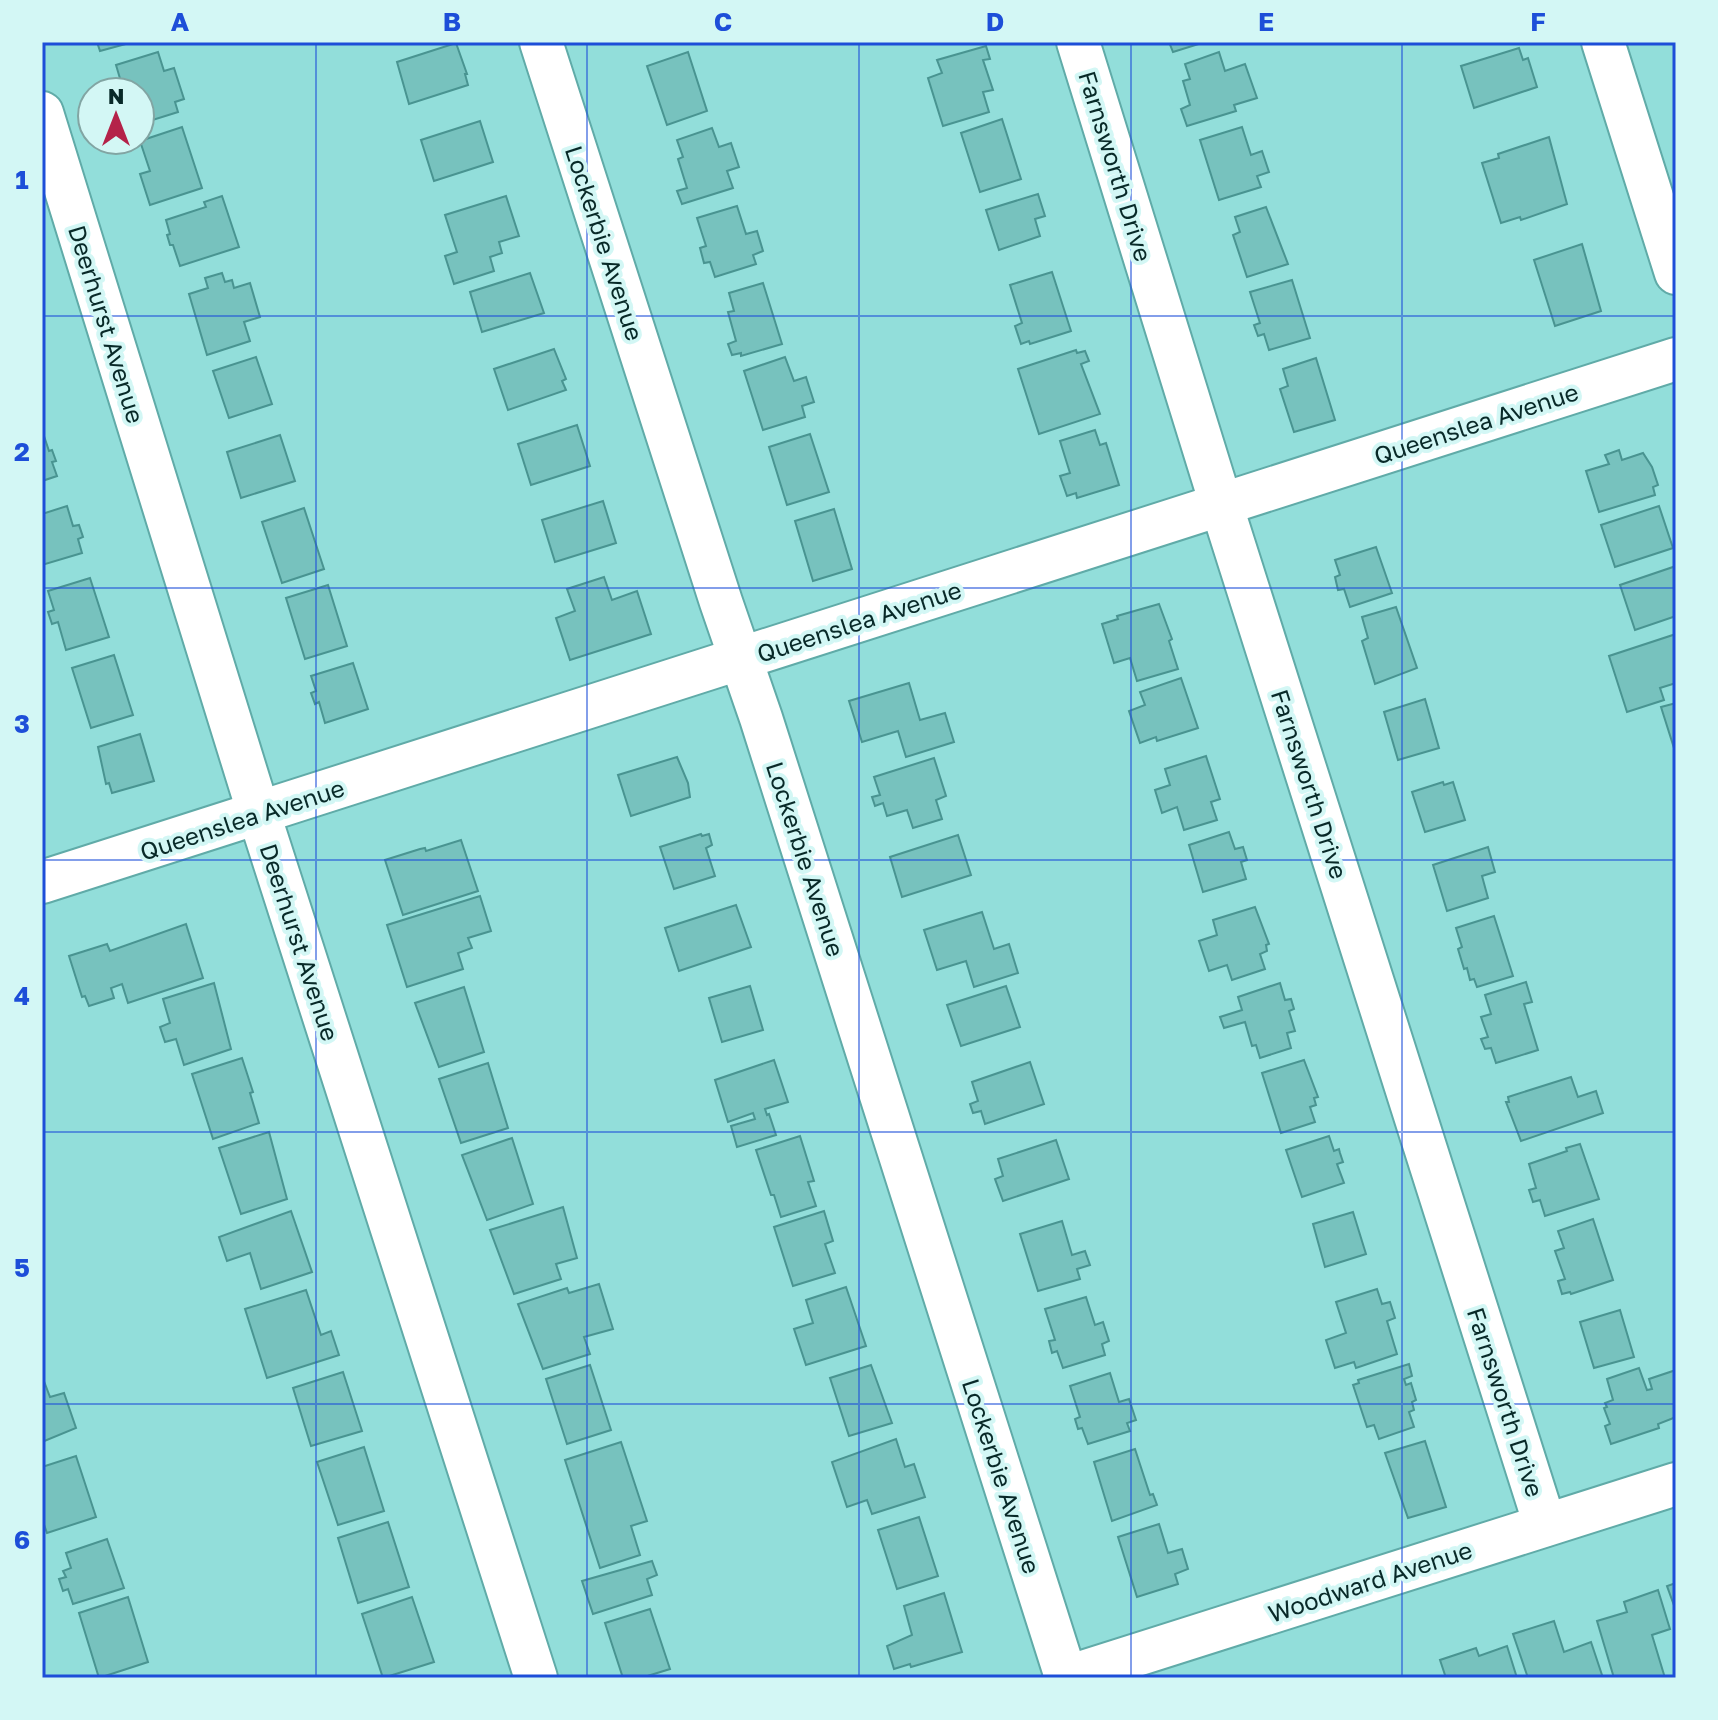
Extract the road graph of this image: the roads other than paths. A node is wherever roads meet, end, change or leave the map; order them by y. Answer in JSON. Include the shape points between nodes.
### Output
{"nodes":[{"id":1,"x":541,"y":42,"type":"edge"},
{"id":2,"x":1078,"y":42,"type":"edge"},
{"id":3,"x":1603,"y":42,"type":"edge"},
{"id":4,"x":42,"y":113,"type":"edge"},
{"id":5,"x":1676,"y":273,"type":"edge"},
{"id":6,"x":1676,"y":359,"type":"edge"},
{"id":7,"x":1221,"y":504,"type":"junction"},
{"id":8,"x":741,"y":659,"type":"junction"},
{"id":9,"x":259,"y":814,"type":"junction"},
{"id":10,"x":42,"y":882,"type":"edge"},
{"id":11,"x":1676,"y":1484,"type":"edge"},
{"id":12,"x":1545,"y":1525,"type":"junction"},
{"id":13,"x":536,"y":1678,"type":"edge"},
{"id":14,"x":1065,"y":1678,"type":"edge"}],
"edges":[{"from":1,"to":8,"type":"street","name":"Lockerbie Avenue"},
{"from":2,"to":7,"type":"street","name":"Farnsworth Drive"},
{"from":3,"to":5,"type":"street"},
{"from":4,"to":9,"type":"street","name":"Deerhurst Avenue"},
{"from":6,"to":7,"type":"street","name":"Queenslea Avenue"},
{"from":7,"to":8,"type":"street","name":"Queenslea Avenue"},
{"from":7,"to":12,"type":"street","name":"Farnsworth Drive"},
{"from":8,"to":9,"type":"street","name":"Queenslea Avenue"},
{"from":8,"to":14,"type":"street","name":"Lockerbie Avenue"},
{"from":9,"to":10,"type":"street","name":"Queenslea Avenue"},
{"from":9,"to":13,"type":"street","name":"Deerhurst Avenue"},
{"from":11,"to":12,"type":"street","name":"Woodward Avenue"},
{"from":12,"to":14,"type":"street","name":"Woodward Avenue"}]}
